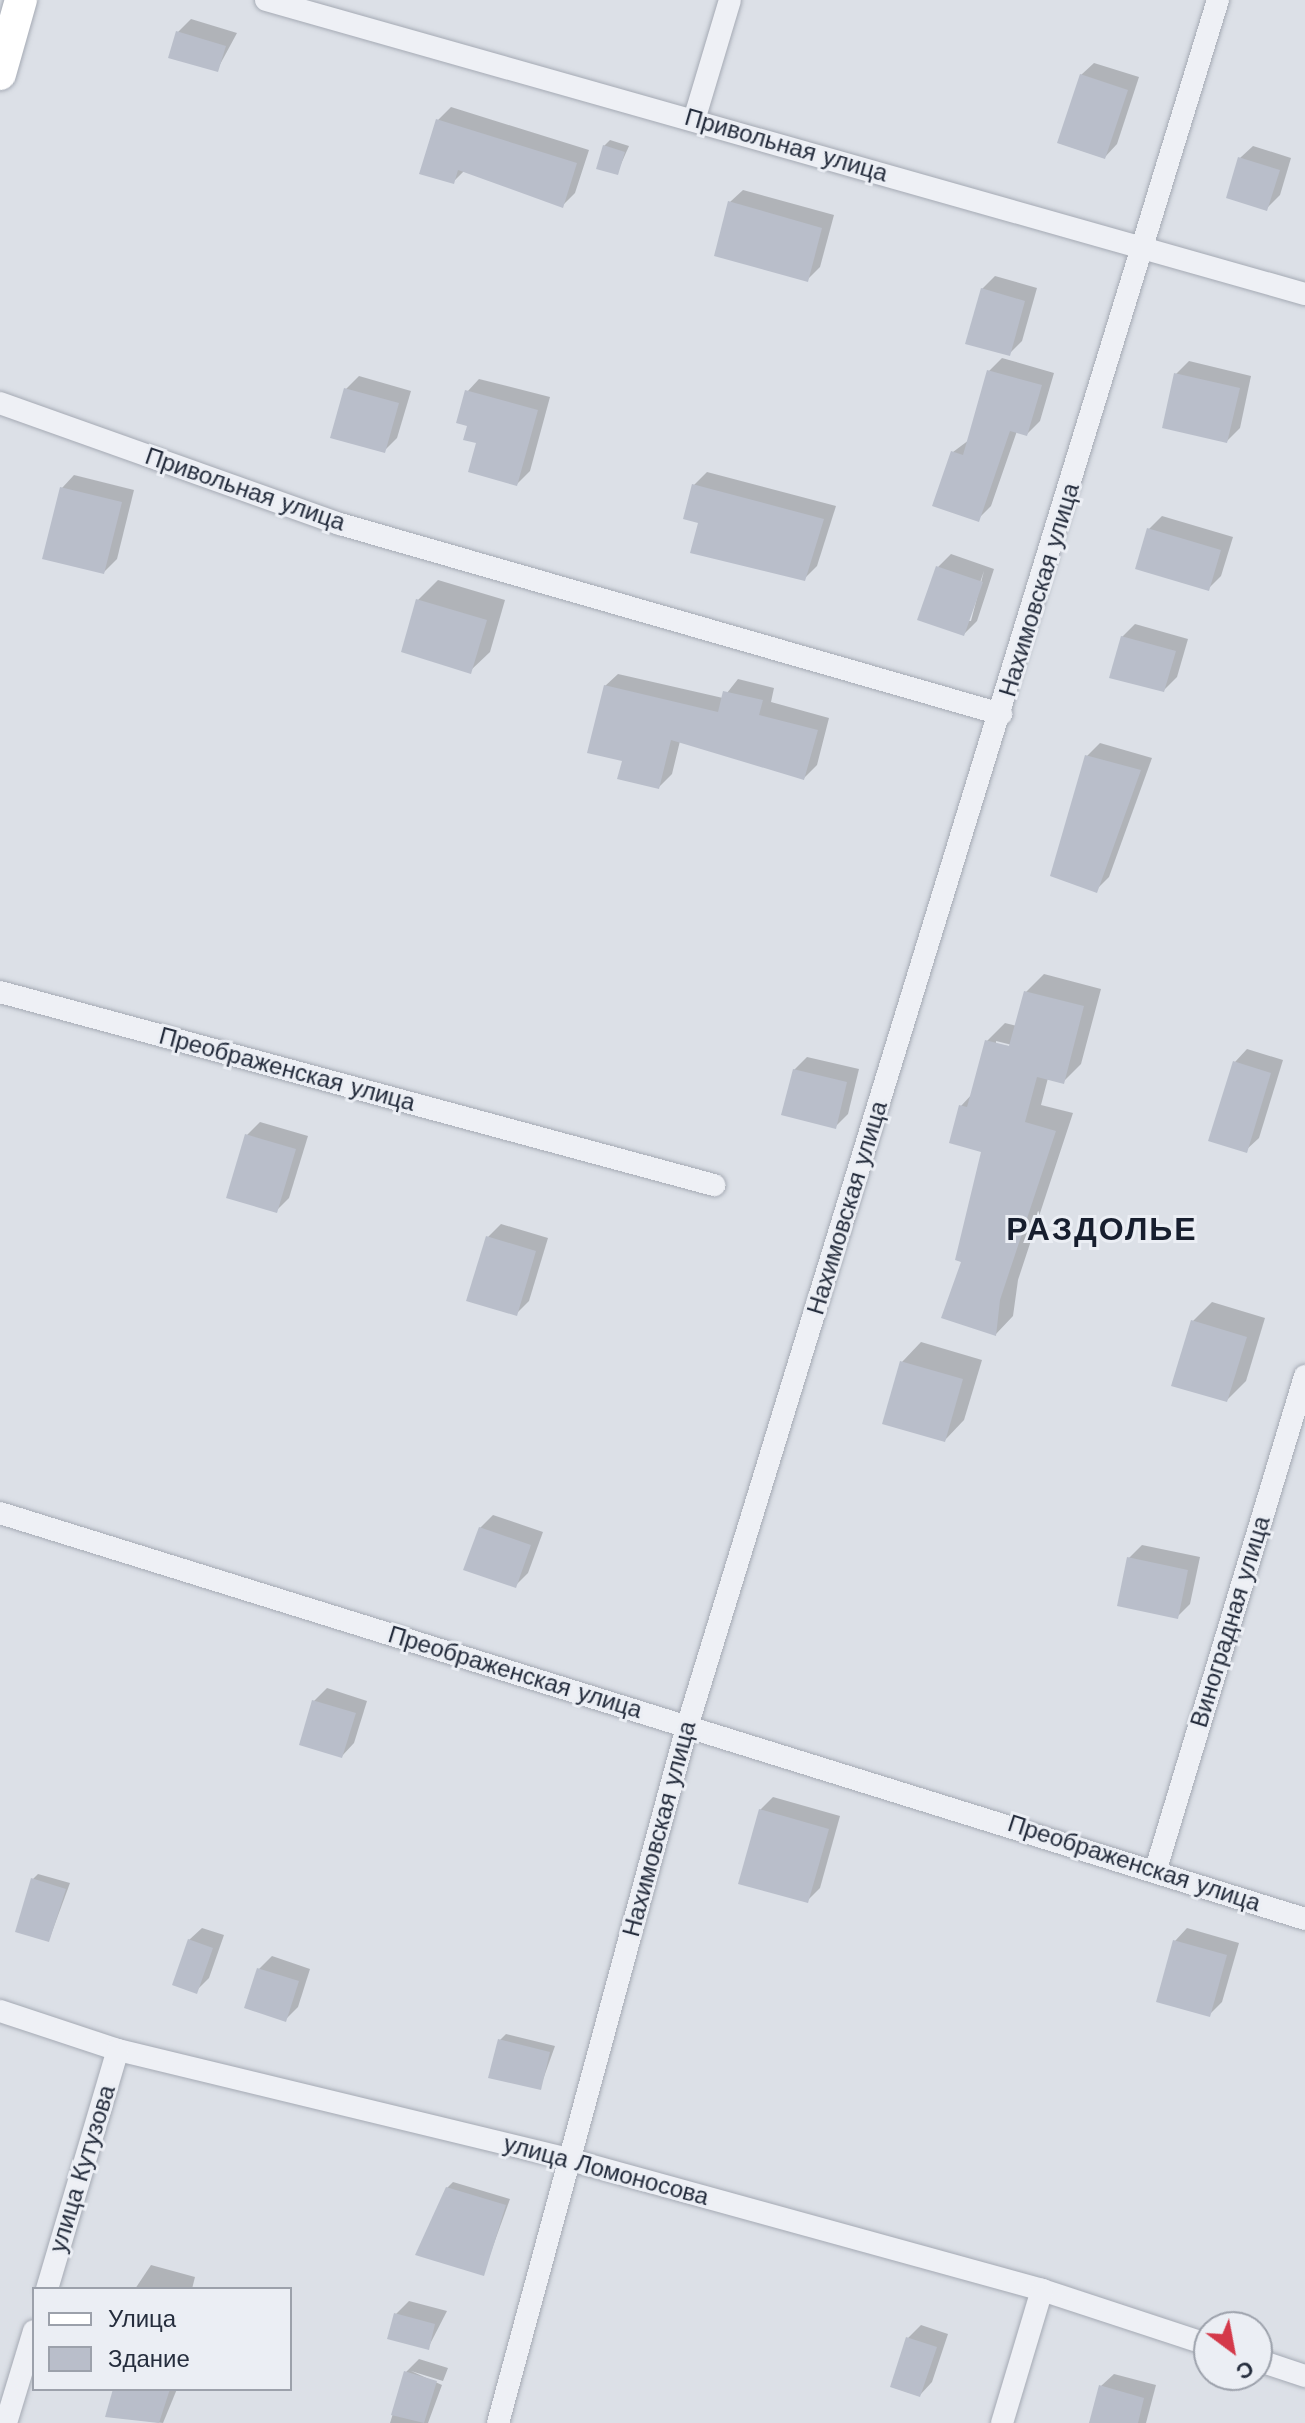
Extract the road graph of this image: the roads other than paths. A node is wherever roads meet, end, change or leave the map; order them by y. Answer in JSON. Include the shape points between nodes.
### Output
{"nodes":[{"id":1,"x":21,"y":0,"type":"edge"},
{"id":2,"x":266,"y":0,"type":"edge"},
{"id":3,"x":730,"y":0,"type":"edge"},
{"id":4,"x":1218,"y":0,"type":"edge"},
{"id":5,"x":0,"y":74,"type":"edge"},
{"id":6,"x":694,"y":120,"type":"junction"},
{"id":7,"x":1146,"y":248,"type":"junction"},
{"id":8,"x":1305,"y":294,"type":"edge"},
{"id":9,"x":0,"y":403,"type":"edge"},
{"id":10,"x":1001,"y":714,"type":"junction"},
{"id":11,"x":0,"y":992,"type":"edge"},
{"id":12,"x":714,"y":1185,"type":"dead end"},
{"id":13,"x":1305,"y":1376,"type":"edge"},
{"id":14,"x":0,"y":1513,"type":"edge"},
{"id":15,"x":687,"y":1727,"type":"junction"},
{"id":16,"x":1156,"y":1869,"type":"junction"},
{"id":17,"x":1305,"y":1919,"type":"edge"},
{"id":18,"x":0,"y":2011,"type":"edge"},
{"id":19,"x":118,"y":2050,"type":"junction"},
{"id":20,"x":571,"y":2160,"type":"junction"},
{"id":21,"x":48,"y":2287,"type":"edge"},
{"id":22,"x":1042,"y":2290,"type":"junction"},
{"id":23,"x":32,"y":2338,"type":"edge"},
{"id":24,"x":1193,"y":2340,"type":"edge"},
{"id":25,"x":1273,"y":2365,"type":"edge"},
{"id":26,"x":1305,"y":2376,"type":"edge"},
{"id":27,"x":6,"y":2423,"type":"edge"},
{"id":28,"x":498,"y":2423,"type":"edge"},
{"id":29,"x":1002,"y":2423,"type":"edge"}],
"edges":[{"from":1,"to":5,"type":"main road"},
{"from":2,"to":6,"type":"street","name":"Привольная улица"},
{"from":3,"to":6,"type":"street"},
{"from":4,"to":7,"type":"street","name":"Нахимовская улица"},
{"from":6,"to":7,"type":"street","name":"Привольная улица"},
{"from":7,"to":8,"type":"street","name":"Привольная улица"},
{"from":7,"to":10,"type":"street","name":"Нахимовская улица"},
{"from":9,"to":10,"type":"street","name":"Привольная улица","via":[[340,524]]},
{"from":10,"to":15,"type":"street","name":"Нахимовская улица"},
{"from":11,"to":12,"type":"street","name":"Преображенская улица"},
{"from":13,"to":16,"type":"street","name":"Виноградная улица"},
{"from":14,"to":15,"type":"street","name":"Преображенская улица"},
{"from":15,"to":16,"type":"street","name":"Преображенская улица"},
{"from":15,"to":20,"type":"street","name":"Нахимовская улица"},
{"from":16,"to":17,"type":"street","name":"Преображенская улица"},
{"from":18,"to":19,"type":"street","name":"улица Ломоносова"},
{"from":19,"to":20,"type":"street","name":"улица Ломоносова"},
{"from":19,"to":21,"type":"street","name":"улица Кутузова"},
{"from":20,"to":22,"type":"street","name":"улица Ломоносова"},
{"from":20,"to":28,"type":"street","name":"Нахимовская улица"},
{"from":22,"to":24,"type":"street","name":"улица Ломоносова"},
{"from":22,"to":29,"type":"street"},
{"from":23,"to":27,"type":"street"},
{"from":25,"to":26,"type":"street"}]}
